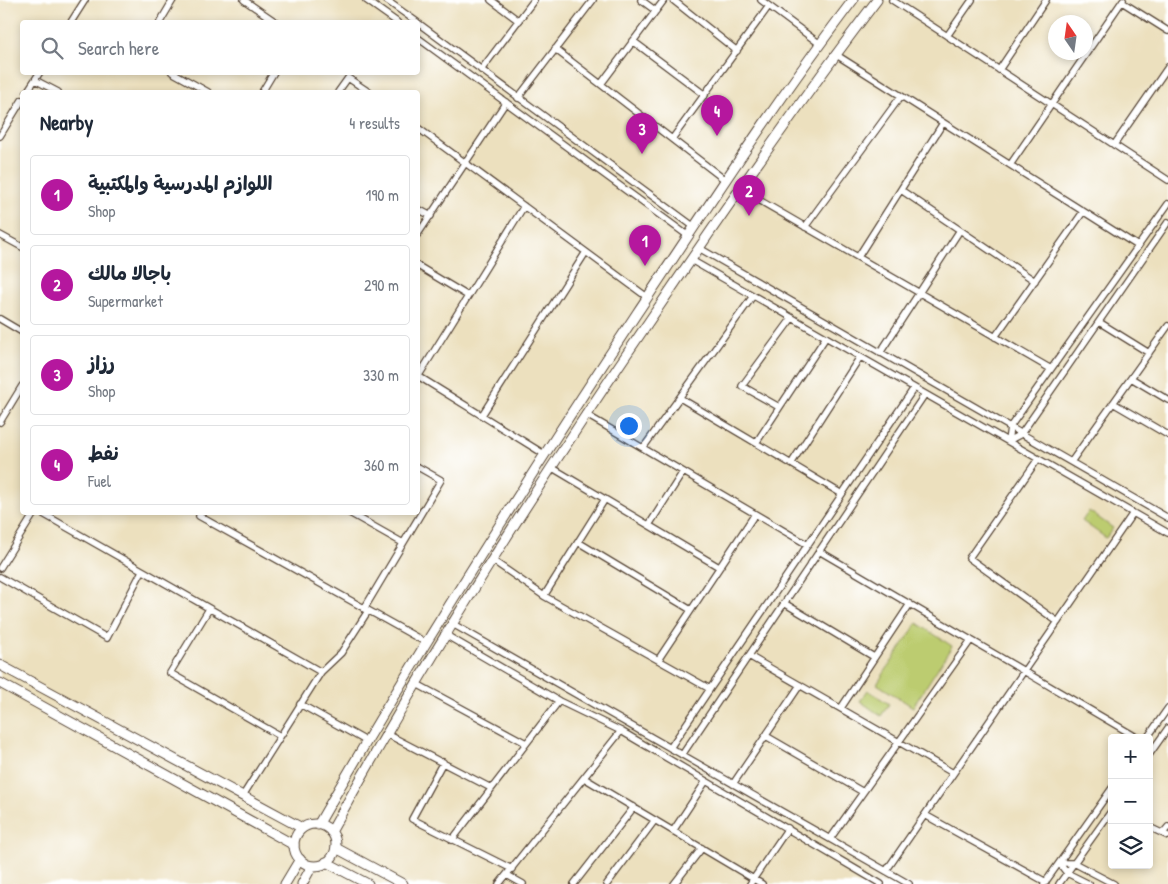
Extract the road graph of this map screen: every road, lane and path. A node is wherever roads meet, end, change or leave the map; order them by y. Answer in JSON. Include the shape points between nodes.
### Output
{"nodes":[{"id":1,"x":85,"y":0,"type":"edge"},
{"id":2,"x":173,"y":0,"type":"edge"},
{"id":3,"x":244,"y":0,"type":"edge"},
{"id":4,"x":366,"y":0,"type":"edge"},
{"id":5,"x":386,"y":0,"type":"edge"},
{"id":6,"x":491,"y":0,"type":"edge"},
{"id":7,"x":534,"y":0,"type":"edge"},
{"id":8,"x":593,"y":0,"type":"edge"},
{"id":9,"x":641,"y":0,"type":"edge"},
{"id":10,"x":664,"y":0,"type":"edge"},
{"id":11,"x":673,"y":0,"type":"edge"},
{"id":12,"x":761,"y":0,"type":"edge"},
{"id":13,"x":852,"y":0,"type":"edge"},
{"id":14,"x":876,"y":0,"type":"edge"},
{"id":15,"x":892,"y":0,"type":"edge"},
{"id":16,"x":972,"y":0,"type":"edge"},
{"id":17,"x":1046,"y":0,"type":"edge"},
{"id":18,"x":1122,"y":1,"type":"edge"},
{"id":19,"x":769,"y":6,"type":"junction"},
{"id":20,"x":656,"y":11,"type":"junction"},
{"id":21,"x":72,"y":20,"type":"edge"},
{"id":22,"x":161,"y":20,"type":"edge"},
{"id":23,"x":273,"y":20,"type":"edge"},
{"id":24,"x":394,"y":20,"type":"edge"},
{"id":25,"x":413,"y":20,"type":"edge"},
{"id":26,"x":518,"y":21,"type":"junction"},
{"id":27,"x":420,"y":25,"type":"edge"},
{"id":28,"x":1168,"y":31,"type":"edge"},
{"id":29,"x":947,"y":36,"type":"junction"},
{"id":30,"x":420,"y":39,"type":"edge"},
{"id":31,"x":633,"y":41,"type":"junction"},
{"id":32,"x":820,"y":44,"type":"junction"},
{"id":33,"x":555,"y":49,"type":"junction"},
{"id":34,"x":737,"y":51,"type":"junction"},
{"id":35,"x":835,"y":54,"type":"junction"},
{"id":36,"x":1168,"y":67,"type":"edge"},
{"id":37,"x":481,"y":70,"type":"junction"},
{"id":38,"x":999,"y":70,"type":"junction"},
{"id":39,"x":38,"y":75,"type":"edge"},
{"id":40,"x":177,"y":75,"type":"edge"},
{"id":41,"x":272,"y":75,"type":"edge"},
{"id":42,"x":35,"y":80,"type":"junction"},
{"id":43,"x":601,"y":84,"type":"junction"},
{"id":44,"x":28,"y":90,"type":"edge"},
{"id":45,"x":54,"y":90,"type":"edge"},
{"id":46,"x":204,"y":90,"type":"edge"},
{"id":47,"x":263,"y":90,"type":"edge"},
{"id":48,"x":339,"y":90,"type":"edge"},
{"id":49,"x":366,"y":90,"type":"edge"},
{"id":50,"x":704,"y":95,"type":"junction"},
{"id":51,"x":901,"y":96,"type":"junction"},
{"id":52,"x":518,"y":98,"type":"junction"},
{"id":53,"x":506,"y":102,"type":"junction"},
{"id":54,"x":20,"y":103,"type":"edge"},
{"id":55,"x":1052,"y":104,"type":"junction"},
{"id":56,"x":943,"y":123,"type":"junction"},
{"id":57,"x":420,"y":130,"type":"edge"},
{"id":58,"x":0,"y":136,"type":"edge"},
{"id":59,"x":672,"y":139,"type":"junction"},
{"id":60,"x":1114,"y":145,"type":"junction"},
{"id":61,"x":466,"y":164,"type":"junction"},
{"id":62,"x":1010,"y":165,"type":"junction"},
{"id":63,"x":725,"y":180,"type":"junction"},
{"id":64,"x":1168,"y":180,"type":"edge"},
{"id":65,"x":740,"y":189,"type":"junction"},
{"id":66,"x":901,"y":190,"type":"junction"},
{"id":67,"x":1168,"y":204,"type":"edge"},
{"id":68,"x":524,"y":206,"type":"junction"},
{"id":69,"x":420,"y":210,"type":"edge"},
{"id":70,"x":1083,"y":212,"type":"junction"},
{"id":71,"x":431,"y":216,"type":"junction"},
{"id":72,"x":1168,"y":222,"type":"edge"},
{"id":73,"x":693,"y":226,"type":"junction"},
{"id":74,"x":806,"y":227,"type":"junction"},
{"id":75,"x":960,"y":230,"type":"junction"},
{"id":76,"x":420,"y":231,"type":"edge"},
{"id":77,"x":0,"y":235,"type":"edge"},
{"id":78,"x":687,"y":235,"type":"junction"},
{"id":79,"x":20,"y":244,"type":"edge"},
{"id":80,"x":1138,"y":246,"type":"junction"},
{"id":81,"x":699,"y":248,"type":"junction"},
{"id":82,"x":586,"y":252,"type":"junction"},
{"id":83,"x":858,"y":257,"type":"junction"},
{"id":84,"x":691,"y":260,"type":"junction"},
{"id":85,"x":420,"y":267,"type":"edge"},
{"id":86,"x":1034,"y":281,"type":"junction"},
{"id":87,"x":919,"y":293,"type":"junction"},
{"id":88,"x":468,"y":296,"type":"junction"},
{"id":89,"x":753,"y":296,"type":"junction"},
{"id":90,"x":647,"y":298,"type":"junction"},
{"id":91,"x":792,"y":318,"type":"junction"},
{"id":92,"x":0,"y":319,"type":"edge"},
{"id":93,"x":1099,"y":322,"type":"junction"},
{"id":94,"x":1167,"y":330,"type":"edge"},
{"id":95,"x":20,"y":331,"type":"edge"},
{"id":96,"x":826,"y":337,"type":"junction"},
{"id":97,"x":995,"y":337,"type":"junction"},
{"id":98,"x":880,"y":353,"type":"junction"},
{"id":99,"x":1149,"y":353,"type":"junction"},
{"id":100,"x":860,"y":357,"type":"junction"},
{"id":101,"x":1051,"y":369,"type":"junction"},
{"id":102,"x":420,"y":373,"type":"edge"},
{"id":103,"x":420,"y":377,"type":"edge"},
{"id":104,"x":1131,"y":378,"type":"junction"},
{"id":105,"x":914,"y":388,"type":"junction"},
{"id":106,"x":20,"y":389,"type":"edge"},
{"id":107,"x":925,"y":394,"type":"junction"},
{"id":108,"x":680,"y":398,"type":"junction"},
{"id":109,"x":1168,"y":400,"type":"edge"},
{"id":110,"x":1113,"y":403,"type":"junction"},
{"id":111,"x":780,"y":407,"type":"junction"},
{"id":112,"x":585,"y":414,"type":"junction"},
{"id":113,"x":482,"y":415,"type":"junction"},
{"id":114,"x":0,"y":422,"type":"edge"},
{"id":115,"x":1010,"y":427,"type":"junction"},
{"id":116,"x":1021,"y":434,"type":"junction"},
{"id":117,"x":1168,"y":435,"type":"edge"},
{"id":118,"x":1008,"y":441,"type":"junction"},
{"id":119,"x":756,"y":443,"type":"junction"},
{"id":120,"x":643,"y":448,"type":"junction"},
{"id":121,"x":544,"y":454,"type":"junction"},
{"id":122,"x":1038,"y":459,"type":"junction"},
{"id":123,"x":1071,"y":462,"type":"junction"},
{"id":124,"x":791,"y":464,"type":"junction"},
{"id":125,"x":551,"y":467,"type":"junction"},
{"id":126,"x":420,"y":468,"type":"edge"},
{"id":127,"x":683,"y":472,"type":"junction"},
{"id":128,"x":842,"y":494,"type":"junction"},
{"id":129,"x":605,"y":499,"type":"junction"},
{"id":130,"x":1133,"y":513,"type":"junction"},
{"id":131,"x":755,"y":514,"type":"junction"},
{"id":132,"x":33,"y":515,"type":"edge"},
{"id":133,"x":45,"y":515,"type":"edge"},
{"id":134,"x":200,"y":515,"type":"edge"},
{"id":135,"x":353,"y":515,"type":"edge"},
{"id":136,"x":420,"y":515,"type":"edge"},
{"id":137,"x":420,"y":515,"type":"edge"},
{"id":138,"x":1168,"y":518,"type":"edge"},
{"id":139,"x":649,"y":525,"type":"junction"},
{"id":140,"x":1168,"y":533,"type":"edge"},
{"id":141,"x":578,"y":542,"type":"junction"},
{"id":142,"x":403,"y":543,"type":"junction"},
{"id":143,"x":808,"y":545,"type":"junction"},
{"id":144,"x":819,"y":551,"type":"junction"},
{"id":145,"x":492,"y":560,"type":"junction"},
{"id":146,"x":720,"y":567,"type":"junction"},
{"id":147,"x":0,"y":568,"type":"edge"},
{"id":148,"x":142,"y":571,"type":"junction"},
{"id":149,"x":0,"y":577,"type":"edge"},
{"id":150,"x":544,"y":596,"type":"junction"},
{"id":151,"x":784,"y":603,"type":"junction"},
{"id":152,"x":910,"y":604,"type":"junction"},
{"id":153,"x":209,"y":609,"type":"junction"},
{"id":154,"x":366,"y":610,"type":"junction"},
{"id":155,"x":691,"y":610,"type":"junction"},
{"id":156,"x":1058,"y":622,"type":"junction"},
{"id":157,"x":451,"y":623,"type":"junction"},
{"id":158,"x":755,"y":624,"type":"junction"},
{"id":159,"x":765,"y":631,"type":"junction"},
{"id":160,"x":444,"y":634,"type":"junction"},
{"id":161,"x":971,"y":640,"type":"junction"},
{"id":162,"x":425,"y":642,"type":"junction"},
{"id":163,"x":749,"y":656,"type":"junction"},
{"id":164,"x":874,"y":657,"type":"junction"},
{"id":165,"x":658,"y":660,"type":"junction"},
{"id":166,"x":0,"y":665,"type":"edge"},
{"id":167,"x":1024,"y":671,"type":"junction"},
{"id":168,"x":321,"y":672,"type":"junction"},
{"id":169,"x":0,"y":683,"type":"edge"},
{"id":170,"x":415,"y":683,"type":"junction"},
{"id":171,"x":800,"y":685,"type":"junction"},
{"id":172,"x":710,"y":689,"type":"junction"},
{"id":173,"x":560,"y":701,"type":"junction"},
{"id":174,"x":300,"y":704,"type":"junction"},
{"id":175,"x":841,"y":708,"type":"junction"},
{"id":176,"x":1168,"y":708,"type":"edge"},
{"id":177,"x":1168,"y":728,"type":"edge"},
{"id":178,"x":621,"y":731,"type":"junction"},
{"id":179,"x":385,"y":732,"type":"junction"},
{"id":180,"x":1131,"y":734,"type":"edge"},
{"id":181,"x":1150,"y":734,"type":"edge"},
{"id":182,"x":280,"y":736,"type":"junction"},
{"id":183,"x":766,"y":736,"type":"junction"},
{"id":184,"x":366,"y":741,"type":"junction"},
{"id":185,"x":899,"y":742,"type":"junction"},
{"id":186,"x":526,"y":744,"type":"junction"},
{"id":187,"x":670,"y":748,"type":"junction"},
{"id":188,"x":1153,"y":749,"type":"edge"},
{"id":189,"x":682,"y":755,"type":"junction"},
{"id":190,"x":442,"y":762,"type":"junction"},
{"id":191,"x":954,"y":773,"type":"junction"},
{"id":192,"x":584,"y":778,"type":"junction"},
{"id":193,"x":706,"y":782,"type":"junction"},
{"id":194,"x":733,"y":784,"type":"junction"},
{"id":195,"x":491,"y":788,"type":"junction"},
{"id":196,"x":863,"y":792,"type":"junction"},
{"id":197,"x":1108,"y":794,"type":"edge"},
{"id":198,"x":242,"y":797,"type":"junction"},
{"id":199,"x":634,"y":807,"type":"junction"},
{"id":200,"x":925,"y":814,"type":"junction"},
{"id":201,"x":1108,"y":816,"type":"edge"},
{"id":202,"x":656,"y":820,"type":"junction"},
{"id":203,"x":318,"y":825,"type":"junction"},
{"id":204,"x":1168,"y":827,"type":"edge"},
{"id":205,"x":302,"y":828,"type":"junction"},
{"id":206,"x":788,"y":828,"type":"junction"},
{"id":207,"x":1153,"y":829,"type":"edge"},
{"id":208,"x":673,"y":831,"type":"junction"},
{"id":209,"x":331,"y":832,"type":"junction"},
{"id":210,"x":1166,"y":834,"type":"edge"},
{"id":211,"x":830,"y":839,"type":"junction"},
{"id":212,"x":452,"y":840,"type":"junction"},
{"id":213,"x":294,"y":845,"type":"junction"},
{"id":214,"x":336,"y":848,"type":"junction"},
{"id":215,"x":702,"y":848,"type":"junction"},
{"id":216,"x":300,"y":860,"type":"junction"},
{"id":217,"x":326,"y":862,"type":"junction"},
{"id":218,"x":1059,"y":863,"type":"junction"},
{"id":219,"x":1074,"y":863,"type":"junction"},
{"id":220,"x":312,"y":866,"type":"junction"},
{"id":221,"x":512,"y":869,"type":"junction"},
{"id":222,"x":886,"y":871,"type":"junction"},
{"id":223,"x":1067,"y":873,"type":"junction"},
{"id":224,"x":506,"y":875,"type":"junction"},
{"id":225,"x":752,"y":881,"type":"edge"},
{"id":226,"x":1045,"y":883,"type":"edge"},
{"id":227,"x":286,"y":884,"type":"edge"},
{"id":228,"x":302,"y":884,"type":"edge"},
{"id":229,"x":368,"y":884,"type":"edge"},
{"id":230,"x":403,"y":884,"type":"edge"},
{"id":231,"x":499,"y":884,"type":"edge"},
{"id":232,"x":523,"y":884,"type":"edge"},
{"id":233,"x":574,"y":884,"type":"edge"},
{"id":234,"x":607,"y":884,"type":"edge"},
{"id":235,"x":674,"y":884,"type":"edge"},
{"id":236,"x":762,"y":884,"type":"edge"},
{"id":237,"x":881,"y":884,"type":"edge"},
{"id":238,"x":909,"y":884,"type":"edge"},
{"id":239,"x":1059,"y":884,"type":"edge"},
{"id":240,"x":1089,"y":884,"type":"edge"},
{"id":241,"x":1114,"y":884,"type":"edge"}],
"edges":[{"from":1,"to":21,"type":"street"},
{"from":2,"to":22,"type":"street"},
{"from":3,"to":23,"type":"street"},
{"from":4,"to":24,"type":"street"},
{"from":5,"to":25,"type":"street"},
{"from":6,"to":26,"type":"street"},
{"from":7,"to":26,"type":"street"},
{"from":8,"to":33,"type":"street"},
{"from":9,"to":20,"type":"street"},
{"from":10,"to":20,"type":"street"},
{"from":11,"to":34,"type":"street"},
{"from":12,"to":19,"type":"street"},
{"from":13,"to":32,"type":"main road"},
{"from":14,"to":35,"type":"main road"},
{"from":15,"to":29,"type":"street"},
{"from":16,"to":29,"type":"street"},
{"from":17,"to":38,"type":"street"},
{"from":18,"to":28,"type":"street"},
{"from":18,"to":55,"type":"street"},
{"from":19,"to":32,"type":"street"},
{"from":19,"to":34,"type":"street"},
{"from":20,"to":31,"type":"street"},
{"from":26,"to":37,"type":"street"},
{"from":27,"to":37,"type":"street"},
{"from":29,"to":38,"type":"street"},
{"from":30,"to":53,"type":"street"},
{"from":31,"to":43,"type":"street"},
{"from":31,"to":50,"type":"street"},
{"from":32,"to":63,"type":"main road"},
{"from":33,"to":43,"type":"street"},
{"from":33,"to":52,"type":"street"},
{"from":34,"to":50,"type":"street"},
{"from":35,"to":51,"type":"street"},
{"from":35,"to":65,"type":"main road"},
{"from":36,"to":60,"type":"street"},
{"from":37,"to":52,"type":"street"},
{"from":38,"to":55,"type":"street"},
{"from":39,"to":42,"type":"street"},
{"from":40,"to":46,"type":"street"},
{"from":41,"to":47,"type":"street"},
{"from":42,"to":44,"type":"street"},
{"from":42,"to":45,"type":"street"},
{"from":43,"to":59,"type":"street"},
{"from":48,"to":49,"type":"street","via":[[348,78]]},
{"from":50,"to":59,"type":"street"},
{"from":51,"to":56,"type":"street"},
{"from":51,"to":74,"type":"street"},
{"from":52,"to":73,"type":"street"},
{"from":53,"to":61,"type":"street"},
{"from":53,"to":78,"type":"street"},
{"from":54,"to":58,"type":"street"},
{"from":55,"to":60,"type":"street"},
{"from":55,"to":62,"type":"street"},
{"from":56,"to":62,"type":"street"},
{"from":56,"to":66,"type":"street"},
{"from":57,"to":61,"type":"street"},
{"from":59,"to":63,"type":"street"},
{"from":60,"to":64,"type":"street"},
{"from":61,"to":68,"type":"street"},
{"from":61,"to":71,"type":"street"},
{"from":62,"to":70,"type":"street"},
{"from":63,"to":73,"type":"main road"},
{"from":65,"to":74,"type":"street"},
{"from":65,"to":81,"type":"main road"},
{"from":66,"to":75,"type":"street"},
{"from":66,"to":83,"type":"street"},
{"from":67,"to":80,"type":"street"},
{"from":68,"to":82,"type":"street"},
{"from":68,"to":88,"type":"street"},
{"from":69,"to":71,"type":"street"},
{"from":70,"to":80,"type":"street"},
{"from":70,"to":86,"type":"street"},
{"from":71,"to":76,"type":"street"},
{"from":72,"to":93,"type":"street"},
{"from":73,"to":78,"type":"main road"},
{"from":74,"to":83,"type":"street"},
{"from":75,"to":86,"type":"street"},
{"from":75,"to":87,"type":"street"},
{"from":77,"to":79,"type":"street"},
{"from":78,"to":90,"type":"main road"},
{"from":80,"to":101,"type":"street"},
{"from":81,"to":84,"type":"main road"},
{"from":81,"to":98,"type":"street"},
{"from":82,"to":90,"type":"street"},
{"from":82,"to":113,"type":"street"},
{"from":83,"to":87,"type":"street"},
{"from":84,"to":89,"type":"street"},
{"from":84,"to":112,"type":"main road"},
{"from":85,"to":88,"type":"street"},
{"from":86,"to":97,"type":"street"},
{"from":87,"to":97,"type":"street"},
{"from":87,"to":98,"type":"street"},
{"from":88,"to":102,"type":"street"},
{"from":89,"to":91,"type":"street"},
{"from":89,"to":108,"type":"street"},
{"from":90,"to":121,"type":"main road"},
{"from":91,"to":96,"type":"street"},
{"from":91,"to":111,"type":"street","via":[[742,386]]},
{"from":92,"to":95,"type":"street"},
{"from":93,"to":99,"type":"street"},
{"from":93,"to":116,"type":"street"},
{"from":94,"to":99,"type":"street"},
{"from":96,"to":100,"type":"street"},
{"from":96,"to":111,"type":"street"},
{"from":97,"to":101,"type":"street"},
{"from":98,"to":115,"type":"street"},
{"from":99,"to":104,"type":"street"},
{"from":100,"to":105,"type":"street"},
{"from":100,"to":124,"type":"street"},
{"from":101,"to":115,"type":"street"},
{"from":103,"to":113,"type":"street"},
{"from":104,"to":109,"type":"street"},
{"from":104,"to":110,"type":"street"},
{"from":105,"to":107,"type":"street"},
{"from":105,"to":128,"type":"street"},
{"from":106,"to":114,"type":"street"},
{"from":107,"to":118,"type":"street"},
{"from":107,"to":144,"type":"street"},
{"from":108,"to":119,"type":"street"},
{"from":108,"to":120,"type":"street"},
{"from":110,"to":117,"type":"street"},
{"from":110,"to":123,"type":"street"},
{"from":111,"to":119,"type":"street"},
{"from":112,"to":120,"type":"street"},
{"from":112,"to":125,"type":"main road"},
{"from":113,"to":121,"type":"street"},
{"from":115,"to":116,"type":"street"},
{"from":115,"to":118,"type":"street"},
{"from":116,"to":118,"type":"street"},
{"from":116,"to":123,"type":"street"},
{"from":118,"to":122,"type":"street"},
{"from":119,"to":124,"type":"street"},
{"from":120,"to":127,"type":"street"},
{"from":121,"to":162,"type":"main road"},
{"from":122,"to":130,"type":"street"},
{"from":122,"to":156,"type":"street","via":[[969,558]]},
{"from":123,"to":138,"type":"street"},
{"from":124,"to":128,"type":"street"},
{"from":125,"to":129,"type":"street"},
{"from":125,"to":145,"type":"main road"},
{"from":126,"to":136,"type":"street","via":[[441,480]]},
{"from":127,"to":131,"type":"street"},
{"from":127,"to":139,"type":"street"},
{"from":128,"to":143,"type":"street"},
{"from":129,"to":139,"type":"street"},
{"from":129,"to":141,"type":"street"},
{"from":130,"to":140,"type":"street"},
{"from":130,"to":156,"type":"street"},
{"from":131,"to":143,"type":"street"},
{"from":131,"to":146,"type":"street"},
{"from":132,"to":147,"type":"street"},
{"from":133,"to":148,"type":"street"},
{"from":134,"to":154,"type":"street"},
{"from":135,"to":142,"type":"street"},
{"from":137,"to":142,"type":"street"},
{"from":139,"to":146,"type":"street"},
{"from":141,"to":150,"type":"street"},
{"from":141,"to":155,"type":"street"},
{"from":142,"to":154,"type":"street"},
{"from":143,"to":158,"type":"street"},
{"from":144,"to":151,"type":"street"},
{"from":144,"to":152,"type":"street"},
{"from":145,"to":150,"type":"street"},
{"from":145,"to":157,"type":"main road"},
{"from":146,"to":155,"type":"street"},
{"from":148,"to":149,"type":"street","via":[[107,638]]},
{"from":148,"to":153,"type":"street"},
{"from":150,"to":165,"type":"street"},
{"from":151,"to":159,"type":"street"},
{"from":151,"to":164,"type":"street"},
{"from":152,"to":161,"type":"street"},
{"from":152,"to":164,"type":"street"},
{"from":153,"to":168,"type":"street"},
{"from":153,"to":182,"type":"street","via":[[170,673]]},
{"from":154,"to":162,"type":"street"},
{"from":154,"to":168,"type":"street","via":[[341,653]]},
{"from":155,"to":165,"type":"street"},
{"from":156,"to":167,"type":"street"},
{"from":157,"to":160,"type":"main road"},
{"from":157,"to":187,"type":"street"},
{"from":158,"to":159,"type":"street"},
{"from":158,"to":172,"type":"street"},
{"from":159,"to":163,"type":"street"},
{"from":160,"to":170,"type":"main road"},
{"from":160,"to":173,"type":"street"},
{"from":161,"to":167,"type":"street"},
{"from":161,"to":185,"type":"street"},
{"from":162,"to":184,"type":"main road"},
{"from":163,"to":171,"type":"street"},
{"from":163,"to":189,"type":"street"},
{"from":164,"to":175,"type":"street"},
{"from":165,"to":172,"type":"street"},
{"from":166,"to":198,"type":"main road"},
{"from":167,"to":180,"type":"street"},
{"from":167,"to":191,"type":"street"},
{"from":168,"to":174,"type":"street"},
{"from":169,"to":213,"type":"main road"},
{"from":170,"to":179,"type":"main road"},
{"from":170,"to":186,"type":"street"},
{"from":171,"to":175,"type":"street"},
{"from":171,"to":183,"type":"street"},
{"from":172,"to":187,"type":"street"},
{"from":173,"to":178,"type":"street"},
{"from":173,"to":186,"type":"street"},
{"from":174,"to":182,"type":"street"},
{"from":174,"to":184,"type":"street"},
{"from":175,"to":185,"type":"street"},
{"from":176,"to":181,"type":"street"},
{"from":177,"to":188,"type":"street"},
{"from":178,"to":192,"type":"street"},
{"from":178,"to":193,"type":"street"},
{"from":179,"to":190,"type":"street"},
{"from":179,"to":209,"type":"main road"},
{"from":182,"to":198,"type":"street"},
{"from":183,"to":194,"type":"street"},
{"from":183,"to":196,"type":"street"},
{"from":184,"to":203,"type":"main road"},
{"from":185,"to":191,"type":"street"},
{"from":185,"to":196,"type":"street"},
{"from":186,"to":195,"type":"street"},
{"from":187,"to":189,"type":"street"},
{"from":189,"to":194,"type":"street"},
{"from":190,"to":195,"type":"street"},
{"from":190,"to":212,"type":"street","via":[[412,819]]},
{"from":191,"to":200,"type":"street"},
{"from":192,"to":199,"type":"street"},
{"from":192,"to":221,"type":"street"},
{"from":193,"to":206,"type":"street"},
{"from":193,"to":208,"type":"street"},
{"from":194,"to":211,"type":"street"},
{"from":195,"to":212,"type":"street"},
{"from":196,"to":211,"type":"street"},
{"from":197,"to":218,"type":"street"},
{"from":198,"to":205,"type":"main road"},
{"from":199,"to":202,"type":"street"},
{"from":199,"to":233,"type":"street"},
{"from":200,"to":222,"type":"street"},
{"from":200,"to":226,"type":"street"},
{"from":201,"to":219,"type":"street"},
{"from":202,"to":208,"type":"street"},
{"from":202,"to":234,"type":"street"},
{"from":203,"to":205,"type":"main road"},
{"from":203,"to":209,"type":"main road"},
{"from":204,"to":210,"type":"street"},
{"from":205,"to":213,"type":"main road"},
{"from":206,"to":225,"type":"street"},
{"from":206,"to":237,"type":"street"},
{"from":207,"to":210,"type":"street"},
{"from":208,"to":215,"type":"street"},
{"from":209,"to":214,"type":"main road"},
{"from":211,"to":222,"type":"street"},
{"from":212,"to":221,"type":"street"},
{"from":213,"to":216,"type":"main road"},
{"from":214,"to":217,"type":"main road"},
{"from":214,"to":230,"type":"main road"},
{"from":215,"to":225,"type":"street"},
{"from":215,"to":235,"type":"street"},
{"from":216,"to":220,"type":"main road"},
{"from":216,"to":227,"type":"main road"},
{"from":217,"to":220,"type":"main road"},
{"from":217,"to":229,"type":"main road"},
{"from":218,"to":219,"type":"street"},
{"from":218,"to":223,"type":"street"},
{"from":218,"to":226,"type":"street"},
{"from":219,"to":223,"type":"street"},
{"from":219,"to":241,"type":"street"},
{"from":220,"to":228,"type":"main road"},
{"from":221,"to":224,"type":"street"},
{"from":222,"to":238,"type":"street"},
{"from":223,"to":239,"type":"street"},
{"from":223,"to":240,"type":"street"},
{"from":224,"to":231,"type":"street"},
{"from":224,"to":232,"type":"street"},
{"from":225,"to":236,"type":"street"}]}
